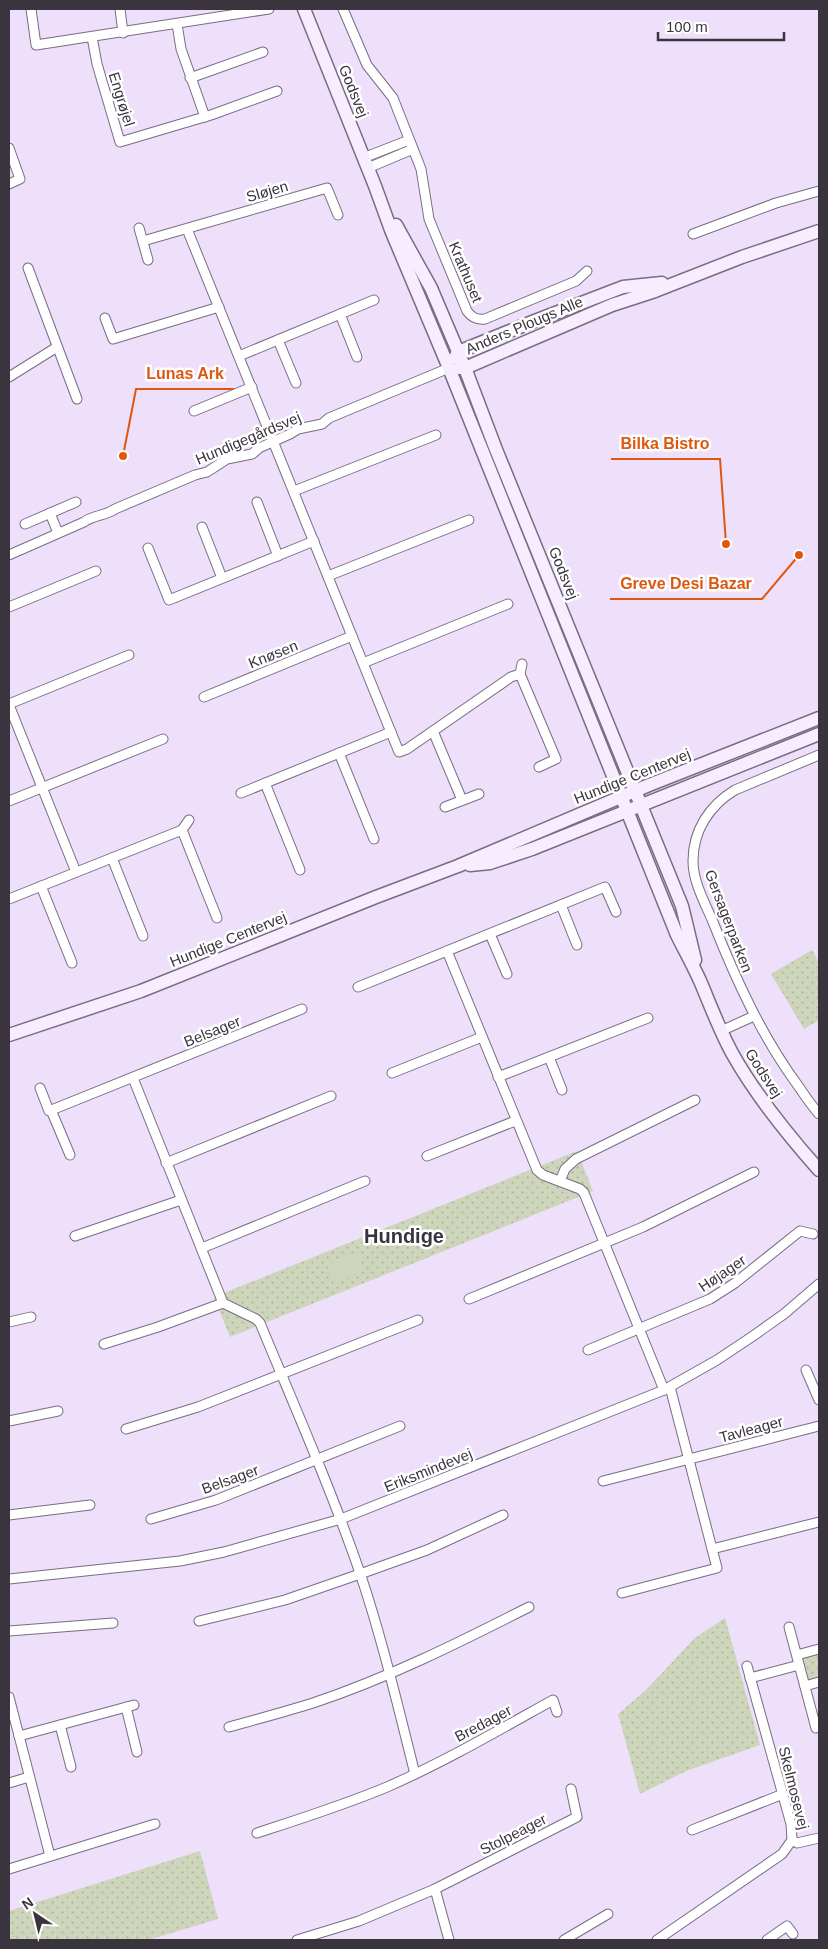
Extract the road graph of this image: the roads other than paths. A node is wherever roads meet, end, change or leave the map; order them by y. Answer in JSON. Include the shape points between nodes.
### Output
{"nodes":[{"id":1,"x":31,"y":9,"type":"edge"},
{"id":2,"x":120,"y":9,"type":"edge"},
{"id":3,"x":213,"y":9,"type":"edge"},
{"id":4,"x":269,"y":9,"type":"edge"},
{"id":5,"x":304,"y":9,"type":"edge"},
{"id":6,"x":344,"y":9,"type":"edge"},
{"id":7,"x":215,"y":18,"type":"junction"},
{"id":8,"x":177,"y":24,"type":"junction"},
{"id":9,"x":123,"y":32,"type":"junction"},
{"id":10,"x":92,"y":37,"type":"junction"},
{"id":11,"x":263,"y":52,"type":"dead end"},
{"id":12,"x":190,"y":78,"type":"junction"},
{"id":13,"x":277,"y":91,"type":"dead end"},
{"id":14,"x":205,"y":117,"type":"junction"},
{"id":15,"x":409,"y":140,"type":"junction"},
{"id":16,"x":9,"y":148,"type":"edge"},
{"id":17,"x":413,"y":149,"type":"junction"},
{"id":18,"x":366,"y":163,"type":"junction"},
{"id":19,"x":9,"y":184,"type":"edge"},
{"id":20,"x":375,"y":186,"type":"junction"},
{"id":21,"x":819,"y":191,"type":"edge"},
{"id":22,"x":338,"y":215,"type":"dead end"},
{"id":23,"x":139,"y":228,"type":"dead end"},
{"id":24,"x":187,"y":229,"type":"junction"},
{"id":25,"x":819,"y":231,"type":"edge"},
{"id":26,"x":693,"y":234,"type":"dead end"},
{"id":27,"x":143,"y":241,"type":"junction"},
{"id":28,"x":148,"y":260,"type":"dead end"},
{"id":29,"x":28,"y":268,"type":"dead end"},
{"id":30,"x":587,"y":271,"type":"dead end"},
{"id":31,"x":678,"y":281,"type":"junction"},
{"id":32,"x":374,"y":300,"type":"dead end"},
{"id":33,"x":219,"y":307,"type":"junction"},
{"id":34,"x":340,"y":314,"type":"junction"},
{"id":35,"x":105,"y":318,"type":"dead end"},
{"id":36,"x":278,"y":340,"type":"junction"},
{"id":37,"x":57,"y":347,"type":"junction"},
{"id":38,"x":458,"y":352,"type":"junction"},
{"id":39,"x":239,"y":356,"type":"junction"},
{"id":40,"x":357,"y":357,"type":"dead end"},
{"id":41,"x":449,"y":368,"type":"junction"},
{"id":42,"x":465,"y":368,"type":"junction"},
{"id":43,"x":9,"y":377,"type":"edge"},
{"id":44,"x":296,"y":382,"type":"dead end"},
{"id":45,"x":252,"y":387,"type":"junction"},
{"id":46,"x":77,"y":399,"type":"dead end"},
{"id":47,"x":194,"y":411,"type":"dead end"},
{"id":48,"x":436,"y":435,"type":"dead end"},
{"id":49,"x":274,"y":441,"type":"junction"},
{"id":50,"x":294,"y":491,"type":"junction"},
{"id":51,"x":76,"y":502,"type":"dead end"},
{"id":52,"x":257,"y":502,"type":"dead end"},
{"id":53,"x":50,"y":513,"type":"junction"},
{"id":54,"x":469,"y":520,"type":"dead end"},
{"id":55,"x":25,"y":524,"type":"dead end"},
{"id":56,"x":202,"y":527,"type":"dead end"},
{"id":57,"x":58,"y":533,"type":"junction"},
{"id":58,"x":314,"y":541,"type":"junction"},
{"id":59,"x":148,"y":548,"type":"dead end"},
{"id":60,"x":9,"y":555,"type":"edge"},
{"id":61,"x":278,"y":556,"type":"junction"},
{"id":62,"x":96,"y":571,"type":"dead end"},
{"id":63,"x":328,"y":576,"type":"junction"},
{"id":64,"x":222,"y":578,"type":"junction"},
{"id":65,"x":508,"y":604,"type":"dead end"},
{"id":66,"x":9,"y":606,"type":"edge"},
{"id":67,"x":352,"y":636,"type":"junction"},
{"id":68,"x":129,"y":656,"type":"dead end"},
{"id":69,"x":363,"y":663,"type":"junction"},
{"id":70,"x":522,"y":664,"type":"dead end"},
{"id":71,"x":520,"y":674,"type":"junction"},
{"id":72,"x":204,"y":697,"type":"dead end"},
{"id":73,"x":9,"y":704,"type":"edge"},
{"id":74,"x":819,"y":718,"type":"edge"},
{"id":75,"x":433,"y":731,"type":"junction"},
{"id":76,"x":391,"y":732,"type":"junction"},
{"id":77,"x":819,"y":734,"type":"edge"},
{"id":78,"x":163,"y":739,"type":"dead end"},
{"id":79,"x":339,"y":753,"type":"junction"},
{"id":80,"x":819,"y":755,"type":"edge"},
{"id":81,"x":538,"y":767,"type":"dead end"},
{"id":82,"x":265,"y":784,"type":"junction"},
{"id":83,"x":42,"y":788,"type":"junction"},
{"id":84,"x":636,"y":791,"type":"junction"},
{"id":85,"x":240,"y":793,"type":"dead end"},
{"id":86,"x":479,"y":794,"type":"dead end"},
{"id":87,"x":622,"y":797,"type":"junction"},
{"id":88,"x":462,"y":800,"type":"junction"},
{"id":89,"x":9,"y":801,"type":"edge"},
{"id":90,"x":642,"y":804,"type":"junction"},
{"id":91,"x":445,"y":807,"type":"dead end"},
{"id":92,"x":627,"y":811,"type":"junction"},
{"id":93,"x":189,"y":820,"type":"dead end"},
{"id":94,"x":182,"y":830,"type":"junction"},
{"id":95,"x":374,"y":839,"type":"dead end"},
{"id":96,"x":112,"y":858,"type":"junction"},
{"id":97,"x":458,"y":866,"type":"junction"},
{"id":98,"x":300,"y":870,"type":"dead end"},
{"id":99,"x":76,"y":872,"type":"junction"},
{"id":100,"x":41,"y":886,"type":"junction"},
{"id":101,"x":9,"y":899,"type":"edge"},
{"id":102,"x":561,"y":905,"type":"junction"},
{"id":103,"x":616,"y":912,"type":"dead end"},
{"id":104,"x":217,"y":918,"type":"dead end"},
{"id":105,"x":490,"y":934,"type":"junction"},
{"id":106,"x":143,"y":936,"type":"dead end"},
{"id":107,"x":577,"y":945,"type":"dead end"},
{"id":108,"x":447,"y":951,"type":"junction"},
{"id":109,"x":72,"y":963,"type":"dead end"},
{"id":110,"x":507,"y":974,"type":"dead end"},
{"id":111,"x":700,"y":982,"type":"junction"},
{"id":112,"x":358,"y":987,"type":"dead end"},
{"id":113,"x":302,"y":1009,"type":"dead end"},
{"id":114,"x":754,"y":1016,"type":"junction"},
{"id":115,"x":648,"y":1018,"type":"dead end"},
{"id":116,"x":721,"y":1031,"type":"junction"},
{"id":117,"x":9,"y":1035,"type":"edge"},
{"id":118,"x":482,"y":1037,"type":"junction"},
{"id":119,"x":549,"y":1057,"type":"junction"},
{"id":120,"x":392,"y":1073,"type":"dead end"},
{"id":121,"x":498,"y":1077,"type":"junction"},
{"id":122,"x":133,"y":1078,"type":"junction"},
{"id":123,"x":40,"y":1088,"type":"dead end"},
{"id":124,"x":562,"y":1090,"type":"dead end"},
{"id":125,"x":331,"y":1096,"type":"dead end"},
{"id":126,"x":695,"y":1100,"type":"dead end"},
{"id":127,"x":51,"y":1110,"type":"junction"},
{"id":128,"x":819,"y":1114,"type":"edge"},
{"id":129,"x":515,"y":1121,"type":"junction"},
{"id":130,"x":70,"y":1155,"type":"dead end"},
{"id":131,"x":427,"y":1156,"type":"dead end"},
{"id":132,"x":166,"y":1163,"type":"junction"},
{"id":133,"x":819,"y":1170,"type":"edge"},
{"id":134,"x":754,"y":1172,"type":"dead end"},
{"id":135,"x":365,"y":1181,"type":"dead end"},
{"id":136,"x":560,"y":1181,"type":"junction"},
{"id":137,"x":181,"y":1200,"type":"junction"},
{"id":138,"x":813,"y":1234,"type":"dead end"},
{"id":139,"x":75,"y":1236,"type":"dead end"},
{"id":140,"x":605,"y":1244,"type":"junction"},
{"id":141,"x":202,"y":1248,"type":"junction"},
{"id":142,"x":819,"y":1284,"type":"edge"},
{"id":143,"x":469,"y":1298,"type":"dead end"},
{"id":144,"x":223,"y":1303,"type":"junction"},
{"id":145,"x":31,"y":1317,"type":"dead end"},
{"id":146,"x":418,"y":1320,"type":"dead end"},
{"id":147,"x":9,"y":1322,"type":"edge"},
{"id":148,"x":639,"y":1329,"type":"junction"},
{"id":149,"x":104,"y":1344,"type":"dead end"},
{"id":150,"x":588,"y":1350,"type":"dead end"},
{"id":151,"x":806,"y":1370,"type":"dead end"},
{"id":152,"x":281,"y":1373,"type":"junction"},
{"id":153,"x":667,"y":1388,"type":"junction"},
{"id":154,"x":819,"y":1400,"type":"edge"},
{"id":155,"x":58,"y":1412,"type":"dead end"},
{"id":156,"x":9,"y":1420,"type":"edge"},
{"id":157,"x":400,"y":1426,"type":"dead end"},
{"id":158,"x":819,"y":1426,"type":"edge"},
{"id":159,"x":126,"y":1429,"type":"dead end"},
{"id":160,"x":690,"y":1460,"type":"junction"},
{"id":161,"x":316,"y":1461,"type":"junction"},
{"id":162,"x":603,"y":1481,"type":"dead end"},
{"id":163,"x":90,"y":1505,"type":"dead end"},
{"id":164,"x":503,"y":1515,"type":"dead end"},
{"id":165,"x":9,"y":1516,"type":"edge"},
{"id":166,"x":151,"y":1519,"type":"dead end"},
{"id":167,"x":341,"y":1519,"type":"junction"},
{"id":168,"x":819,"y":1522,"type":"edge"},
{"id":169,"x":712,"y":1549,"type":"junction"},
{"id":170,"x":360,"y":1574,"type":"junction"},
{"id":171,"x":9,"y":1579,"type":"edge"},
{"id":172,"x":622,"y":1593,"type":"dead end"},
{"id":173,"x":529,"y":1608,"type":"dead end"},
{"id":174,"x":199,"y":1621,"type":"dead end"},
{"id":175,"x":113,"y":1623,"type":"dead end"},
{"id":176,"x":789,"y":1627,"type":"dead end"},
{"id":177,"x":9,"y":1631,"type":"edge"},
{"id":178,"x":819,"y":1649,"type":"edge"},
{"id":179,"x":797,"y":1655,"type":"junction"},
{"id":180,"x":799,"y":1665,"type":"junction"},
{"id":181,"x":747,"y":1666,"type":"dead end"},
{"id":182,"x":389,"y":1674,"type":"junction"},
{"id":183,"x":750,"y":1678,"type":"junction"},
{"id":184,"x":819,"y":1682,"type":"edge"},
{"id":185,"x":805,"y":1686,"type":"junction"},
{"id":186,"x":9,"y":1697,"type":"edge"},
{"id":187,"x":557,"y":1712,"type":"dead end"},
{"id":188,"x":60,"y":1725,"type":"junction"},
{"id":189,"x":229,"y":1727,"type":"dead end"},
{"id":190,"x":816,"y":1728,"type":"dead end"},
{"id":191,"x":18,"y":1736,"type":"junction"},
{"id":192,"x":137,"y":1752,"type":"dead end"},
{"id":193,"x":71,"y":1767,"type":"dead end"},
{"id":194,"x":415,"y":1774,"type":"junction"},
{"id":195,"x":29,"y":1777,"type":"junction"},
{"id":196,"x":9,"y":1783,"type":"edge"},
{"id":197,"x":570,"y":1789,"type":"dead end"},
{"id":198,"x":783,"y":1794,"type":"junction"},
{"id":199,"x":155,"y":1824,"type":"dead end"},
{"id":200,"x":692,"y":1830,"type":"dead end"},
{"id":201,"x":256,"y":1833,"type":"dead end"},
{"id":202,"x":819,"y":1838,"type":"edge"},
{"id":203,"x":792,"y":1840,"type":"junction"},
{"id":204,"x":50,"y":1856,"type":"junction"},
{"id":205,"x":9,"y":1869,"type":"edge"},
{"id":206,"x":435,"y":1888,"type":"junction"},
{"id":207,"x":608,"y":1914,"type":"dead end"},
{"id":208,"x":793,"y":1934,"type":"dead end"},
{"id":209,"x":297,"y":1940,"type":"edge"},
{"id":210,"x":449,"y":1940,"type":"edge"},
{"id":211,"x":564,"y":1940,"type":"edge"},
{"id":212,"x":658,"y":1940,"type":"edge"},
{"id":213,"x":767,"y":1940,"type":"edge"}],
"edges":[{"from":1,"to":10,"type":"street","via":[[36,45]]},
{"from":2,"to":9,"type":"street"},
{"from":3,"to":7,"type":"street"},
{"from":4,"to":7,"type":"street"},
{"from":5,"to":18,"type":"street","name":"Godsvej"},
{"from":6,"to":15,"type":"street","via":[[367,65],[393,98]]},
{"from":7,"to":8,"type":"street"},
{"from":8,"to":9,"type":"street"},
{"from":8,"to":12,"type":"street"},
{"from":9,"to":10,"type":"street"},
{"from":10,"to":14,"type":"street","name":"Engrøjel","via":[[120,142]]},
{"from":11,"to":12,"type":"street"},
{"from":12,"to":14,"type":"street"},
{"from":13,"to":14,"type":"street","name":"Engrøjel"},
{"from":15,"to":17,"type":"street"},
{"from":15,"to":18,"type":"street"},
{"from":16,"to":19,"type":"street","via":[[20,180]]},
{"from":17,"to":18,"type":"street"},
{"from":17,"to":30,"type":"street","name":"Krathuset","via":[[421,169],[429,219],[471,316],[485,319],[576,281]]},
{"from":18,"to":20,"type":"street","name":"Godsvej"},
{"from":20,"to":38,"type":"street","name":"Godsvej","via":[[431,288]]},
{"from":20,"to":41,"type":"street","name":"Godsvej"},
{"from":21,"to":26,"type":"street","via":[[776,203]]},
{"from":22,"to":24,"type":"street","name":"Sløjen","via":[[328,188]]},
{"from":23,"to":27,"type":"street"},
{"from":24,"to":27,"type":"street","name":"Sløjen"},
{"from":24,"to":33,"type":"street"},
{"from":25,"to":31,"type":"street","name":"Anders Plougs Alle"},
{"from":27,"to":28,"type":"street"},
{"from":29,"to":37,"type":"street"},
{"from":31,"to":38,"type":"street","name":"Anders Plougs Alle","via":[[623,287]]},
{"from":31,"to":42,"type":"street","name":"Anders Plougs Alle","via":[[612,305]]},
{"from":32,"to":34,"type":"street"},
{"from":33,"to":35,"type":"street","via":[[113,339]]},
{"from":33,"to":39,"type":"street"},
{"from":34,"to":36,"type":"street"},
{"from":34,"to":40,"type":"street"},
{"from":36,"to":39,"type":"street"},
{"from":36,"to":44,"type":"street"},
{"from":37,"to":43,"type":"street"},
{"from":37,"to":46,"type":"street"},
{"from":38,"to":41,"type":"street","name":"Anders Plougs Alle"},
{"from":38,"to":42,"type":"street","name":"Godsvej"},
{"from":39,"to":45,"type":"street"},
{"from":41,"to":42,"type":"street","name":"Anders Plougs Alle"},
{"from":41,"to":49,"type":"street","name":"Hundigegårdsvej","via":[[329,418],[322,424],[298,429]]},
{"from":41,"to":87,"type":"street","name":"Godsvej"},
{"from":42,"to":84,"type":"street","name":"Godsvej"},
{"from":45,"to":47,"type":"street"},
{"from":45,"to":49,"type":"street"},
{"from":48,"to":50,"type":"street"},
{"from":49,"to":50,"type":"street"},
{"from":49,"to":57,"type":"street","name":"Hundigegårdsvej","via":[[252,454],[227,459],[207,472]]},
{"from":50,"to":58,"type":"street"},
{"from":51,"to":53,"type":"street"},
{"from":52,"to":61,"type":"street"},
{"from":53,"to":55,"type":"street"},
{"from":53,"to":57,"type":"street"},
{"from":54,"to":63,"type":"street"},
{"from":56,"to":64,"type":"street"},
{"from":57,"to":60,"type":"street","name":"Hundigegårdsvej"},
{"from":58,"to":61,"type":"street"},
{"from":58,"to":63,"type":"street"},
{"from":59,"to":64,"type":"street","via":[[169,600]]},
{"from":61,"to":64,"type":"street"},
{"from":62,"to":66,"type":"street"},
{"from":63,"to":67,"type":"street"},
{"from":65,"to":69,"type":"street"},
{"from":67,"to":69,"type":"street"},
{"from":67,"to":72,"type":"street","name":"Knøsen"},
{"from":68,"to":73,"type":"street"},
{"from":69,"to":76,"type":"street"},
{"from":70,"to":71,"type":"street"},
{"from":71,"to":75,"type":"street"},
{"from":71,"to":81,"type":"street","via":[[556,759]]},
{"from":73,"to":83,"type":"street"},
{"from":74,"to":84,"type":"street","name":"Hundige Centervej"},
{"from":75,"to":76,"type":"street","via":[[399,752]]},
{"from":75,"to":88,"type":"street"},
{"from":76,"to":79,"type":"street"},
{"from":77,"to":90,"type":"street","name":"Hundige Centervej"},
{"from":78,"to":83,"type":"street"},
{"from":79,"to":82,"type":"street"},
{"from":79,"to":95,"type":"street"},
{"from":80,"to":114,"type":"street","name":"Gersagerparken","via":[[725,796],[704,819],[694,847],[696,880],[734,976]]},
{"from":82,"to":85,"type":"street"},
{"from":82,"to":98,"type":"street"},
{"from":83,"to":89,"type":"street"},
{"from":83,"to":99,"type":"street"},
{"from":84,"to":87,"type":"street","name":"Hundige Centervej"},
{"from":84,"to":90,"type":"street","name":"Godsvej"},
{"from":86,"to":88,"type":"street"},
{"from":87,"to":92,"type":"street","name":"Godsvej"},
{"from":87,"to":97,"type":"street","name":"Hundige Centervej"},
{"from":88,"to":91,"type":"street"},
{"from":90,"to":92,"type":"street","name":"Hundige Centervej"},
{"from":90,"to":111,"type":"street","name":"Godsvej","via":[[682,906]]},
{"from":92,"to":97,"type":"street","name":"Hundige Centervej","via":[[490,863]]},
{"from":92,"to":111,"type":"street","name":"Godsvej","via":[[677,935]]},
{"from":93,"to":94,"type":"street"},
{"from":94,"to":96,"type":"street"},
{"from":94,"to":104,"type":"street"},
{"from":96,"to":99,"type":"street"},
{"from":96,"to":106,"type":"street"},
{"from":97,"to":117,"type":"street","name":"Hundige Centervej","via":[[141,991]]},
{"from":99,"to":100,"type":"street"},
{"from":100,"to":101,"type":"street"},
{"from":100,"to":109,"type":"street"},
{"from":102,"to":103,"type":"street","via":[[605,887]]},
{"from":102,"to":105,"type":"street"},
{"from":102,"to":107,"type":"street"},
{"from":105,"to":108,"type":"street"},
{"from":105,"to":110,"type":"street"},
{"from":108,"to":112,"type":"street"},
{"from":108,"to":118,"type":"street"},
{"from":111,"to":116,"type":"street","name":"Godsvej"},
{"from":113,"to":122,"type":"street","name":"Belsager"},
{"from":114,"to":116,"type":"street"},
{"from":114,"to":128,"type":"street","name":"Gersagerparken","via":[[786,1070]]},
{"from":115,"to":119,"type":"street"},
{"from":116,"to":133,"type":"street","name":"Godsvej","via":[[749,1081],[782,1128]]},
{"from":118,"to":120,"type":"street"},
{"from":118,"to":121,"type":"street"},
{"from":119,"to":121,"type":"street"},
{"from":119,"to":124,"type":"street"},
{"from":121,"to":129,"type":"street"},
{"from":122,"to":127,"type":"street","name":"Belsager"},
{"from":122,"to":132,"type":"street"},
{"from":123,"to":127,"type":"street"},
{"from":125,"to":132,"type":"street"},
{"from":126,"to":136,"type":"street","via":[[576,1159],[565,1168]]},
{"from":127,"to":130,"type":"street"},
{"from":129,"to":131,"type":"street"},
{"from":129,"to":136,"type":"street","via":[[537,1170]]},
{"from":132,"to":137,"type":"street"},
{"from":134,"to":140,"type":"street"},
{"from":135,"to":141,"type":"street"},
{"from":136,"to":140,"type":"street","via":[[582,1190]]},
{"from":137,"to":139,"type":"street"},
{"from":137,"to":141,"type":"street"},
{"from":138,"to":148,"type":"street","name":"Højager","via":[[800,1231],[716,1295]]},
{"from":140,"to":143,"type":"street"},
{"from":140,"to":148,"type":"street"},
{"from":141,"to":144,"type":"street"},
{"from":142,"to":153,"type":"street","name":"Eriksmindevej","via":[[753,1336]]},
{"from":144,"to":149,"type":"street"},
{"from":144,"to":152,"type":"street","via":[[260,1323]]},
{"from":145,"to":147,"type":"street"},
{"from":146,"to":152,"type":"street"},
{"from":148,"to":150,"type":"street","name":"Højager"},
{"from":148,"to":153,"type":"street"},
{"from":151,"to":154,"type":"street"},
{"from":152,"to":159,"type":"street","via":[[198,1407]]},
{"from":152,"to":161,"type":"street"},
{"from":153,"to":160,"type":"street"},
{"from":153,"to":167,"type":"street","name":"Eriksmindevej"},
{"from":155,"to":156,"type":"street"},
{"from":157,"to":161,"type":"street","name":"Belsager"},
{"from":158,"to":160,"type":"street","name":"Tavleager"},
{"from":160,"to":162,"type":"street","name":"Tavleager"},
{"from":160,"to":169,"type":"street"},
{"from":161,"to":166,"type":"street","name":"Belsager","via":[[216,1500]]},
{"from":161,"to":167,"type":"street"},
{"from":163,"to":165,"type":"street"},
{"from":164,"to":170,"type":"street","via":[[427,1550]]},
{"from":167,"to":170,"type":"street"},
{"from":167,"to":171,"type":"street","name":"Eriksmindevej","via":[[180,1561]]},
{"from":168,"to":169,"type":"street"},
{"from":169,"to":172,"type":"street","via":[[717,1568]]},
{"from":170,"to":174,"type":"street","via":[[285,1600]]},
{"from":170,"to":182,"type":"street"},
{"from":173,"to":182,"type":"street"},
{"from":175,"to":177,"type":"street"},
{"from":176,"to":179,"type":"street"},
{"from":178,"to":179,"type":"street"},
{"from":179,"to":180,"type":"street"},
{"from":180,"to":183,"type":"street"},
{"from":180,"to":185,"type":"street"},
{"from":181,"to":183,"type":"street","name":"Skelmosevej"},
{"from":182,"to":189,"type":"street","via":[[312,1703]]},
{"from":182,"to":194,"type":"street"},
{"from":183,"to":198,"type":"street","name":"Skelmosevej"},
{"from":184,"to":185,"type":"street"},
{"from":185,"to":190,"type":"street"},
{"from":186,"to":191,"type":"street"},
{"from":187,"to":194,"type":"street","name":"Bredager","via":[[554,1700]]},
{"from":188,"to":191,"type":"street"},
{"from":188,"to":192,"type":"street","via":[[130,1706]]},
{"from":188,"to":193,"type":"street"},
{"from":191,"to":195,"type":"street"},
{"from":194,"to":201,"type":"street","name":"Bredager","via":[[329,1809]]},
{"from":195,"to":196,"type":"street"},
{"from":195,"to":204,"type":"street"},
{"from":197,"to":206,"type":"street","name":"Stolpeager","via":[[577,1817]]},
{"from":198,"to":200,"type":"street"},
{"from":198,"to":203,"type":"street","name":"Skelmosevej"},
{"from":199,"to":204,"type":"street"},
{"from":202,"to":203,"type":"street","via":[[797,1843]]},
{"from":203,"to":212,"type":"street","name":"Skelmosevej","via":[[782,1854]]},
{"from":204,"to":205,"type":"street"},
{"from":206,"to":209,"type":"street","name":"Stolpeager","via":[[359,1920]]},
{"from":206,"to":210,"type":"street"},
{"from":207,"to":211,"type":"street"},
{"from":208,"to":213,"type":"street","via":[[787,1926]]}]}
